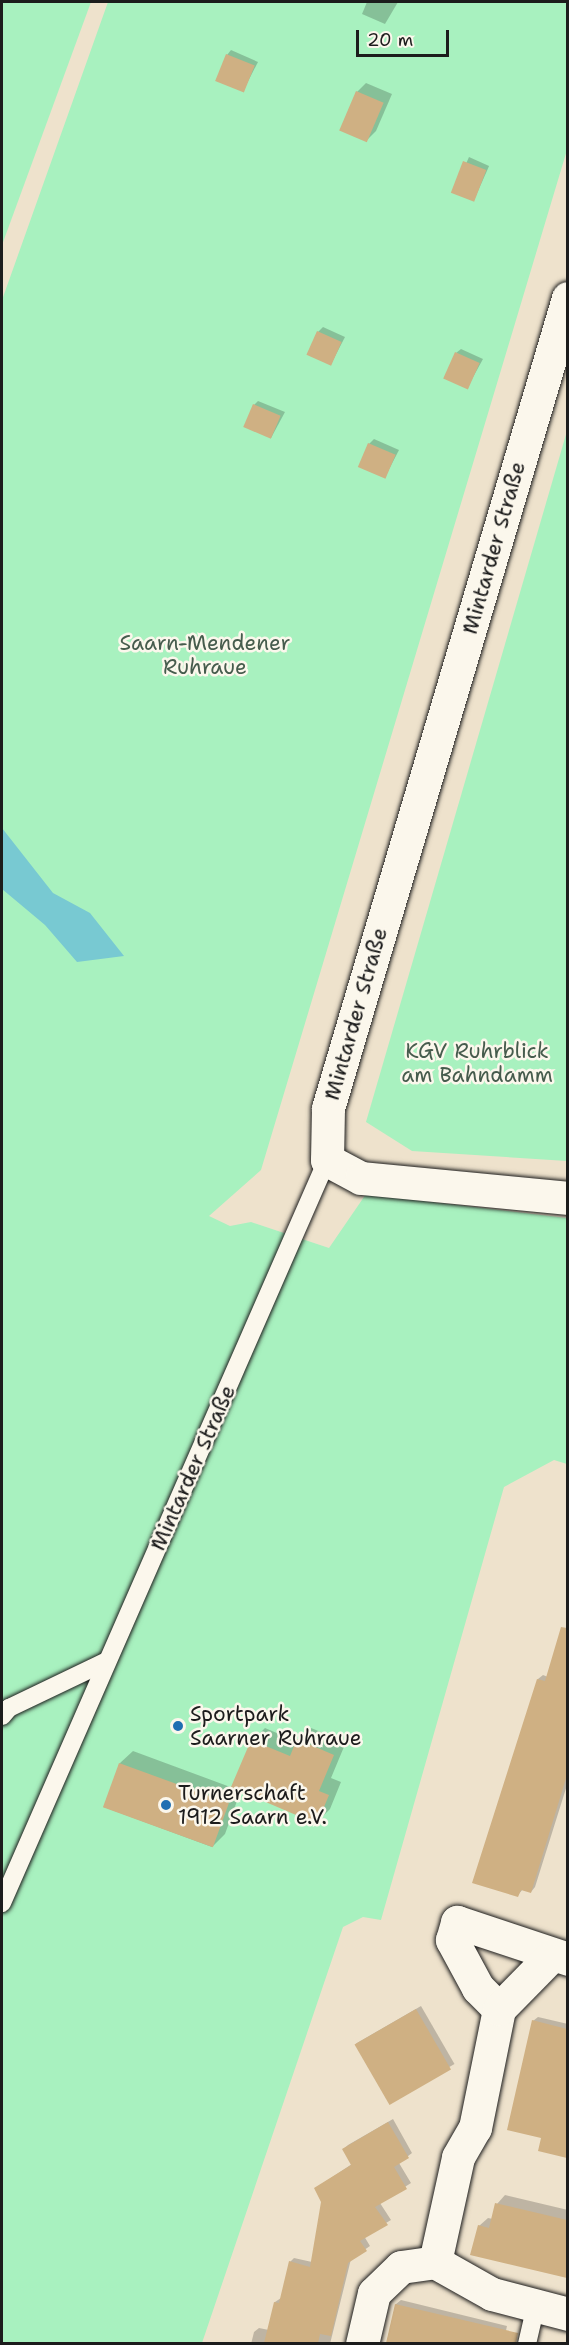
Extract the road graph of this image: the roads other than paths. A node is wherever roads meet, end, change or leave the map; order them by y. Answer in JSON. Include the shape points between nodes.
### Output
{"nodes":[{"id":1,"x":567,"y":298,"type":"edge"},
{"id":2,"x":327,"y":1160,"type":"junction"},
{"id":3,"x":567,"y":1198,"type":"edge"},
{"id":4,"x":107,"y":1661,"type":"junction"},
{"id":5,"x":2,"y":1716,"type":"edge"},
{"id":6,"x":2,"y":1903,"type":"edge"},
{"id":7,"x":560,"y":1957,"type":"edge"},
{"id":8,"x":500,"y":2009,"type":"junction"},
{"id":9,"x":435,"y":2262,"type":"junction"},
{"id":10,"x":536,"y":2306,"type":"junction"},
{"id":11,"x":567,"y":2314,"type":"edge"},
{"id":12,"x":362,"y":2343,"type":"edge"},
{"id":13,"x":527,"y":2343,"type":"edge"}],
"edges":[{"from":1,"to":2,"type":"street","name":"Mintarder Straße","via":[[328,1108]]},
{"from":2,"to":3,"type":"street","via":[[361,1178]]},
{"from":2,"to":4,"type":"lane","name":"Mintarder Straße"},
{"from":4,"to":5,"type":"lane","via":[[9,1708]]},
{"from":4,"to":6,"type":"lane","name":"Mintarder Straße"},
{"from":7,"to":8,"type":"street"},
{"from":7,"to":8,"type":"street","via":[[457,1922],[452,1940],[478,1988]]},
{"from":8,"to":9,"type":"street","via":[[476,2128],[458,2157]]},
{"from":9,"to":10,"type":"street","via":[[492,2294]]},
{"from":9,"to":12,"type":"street","via":[[401,2267],[374,2293]]},
{"from":10,"to":11,"type":"street"},
{"from":10,"to":13,"type":"lane"}]}
